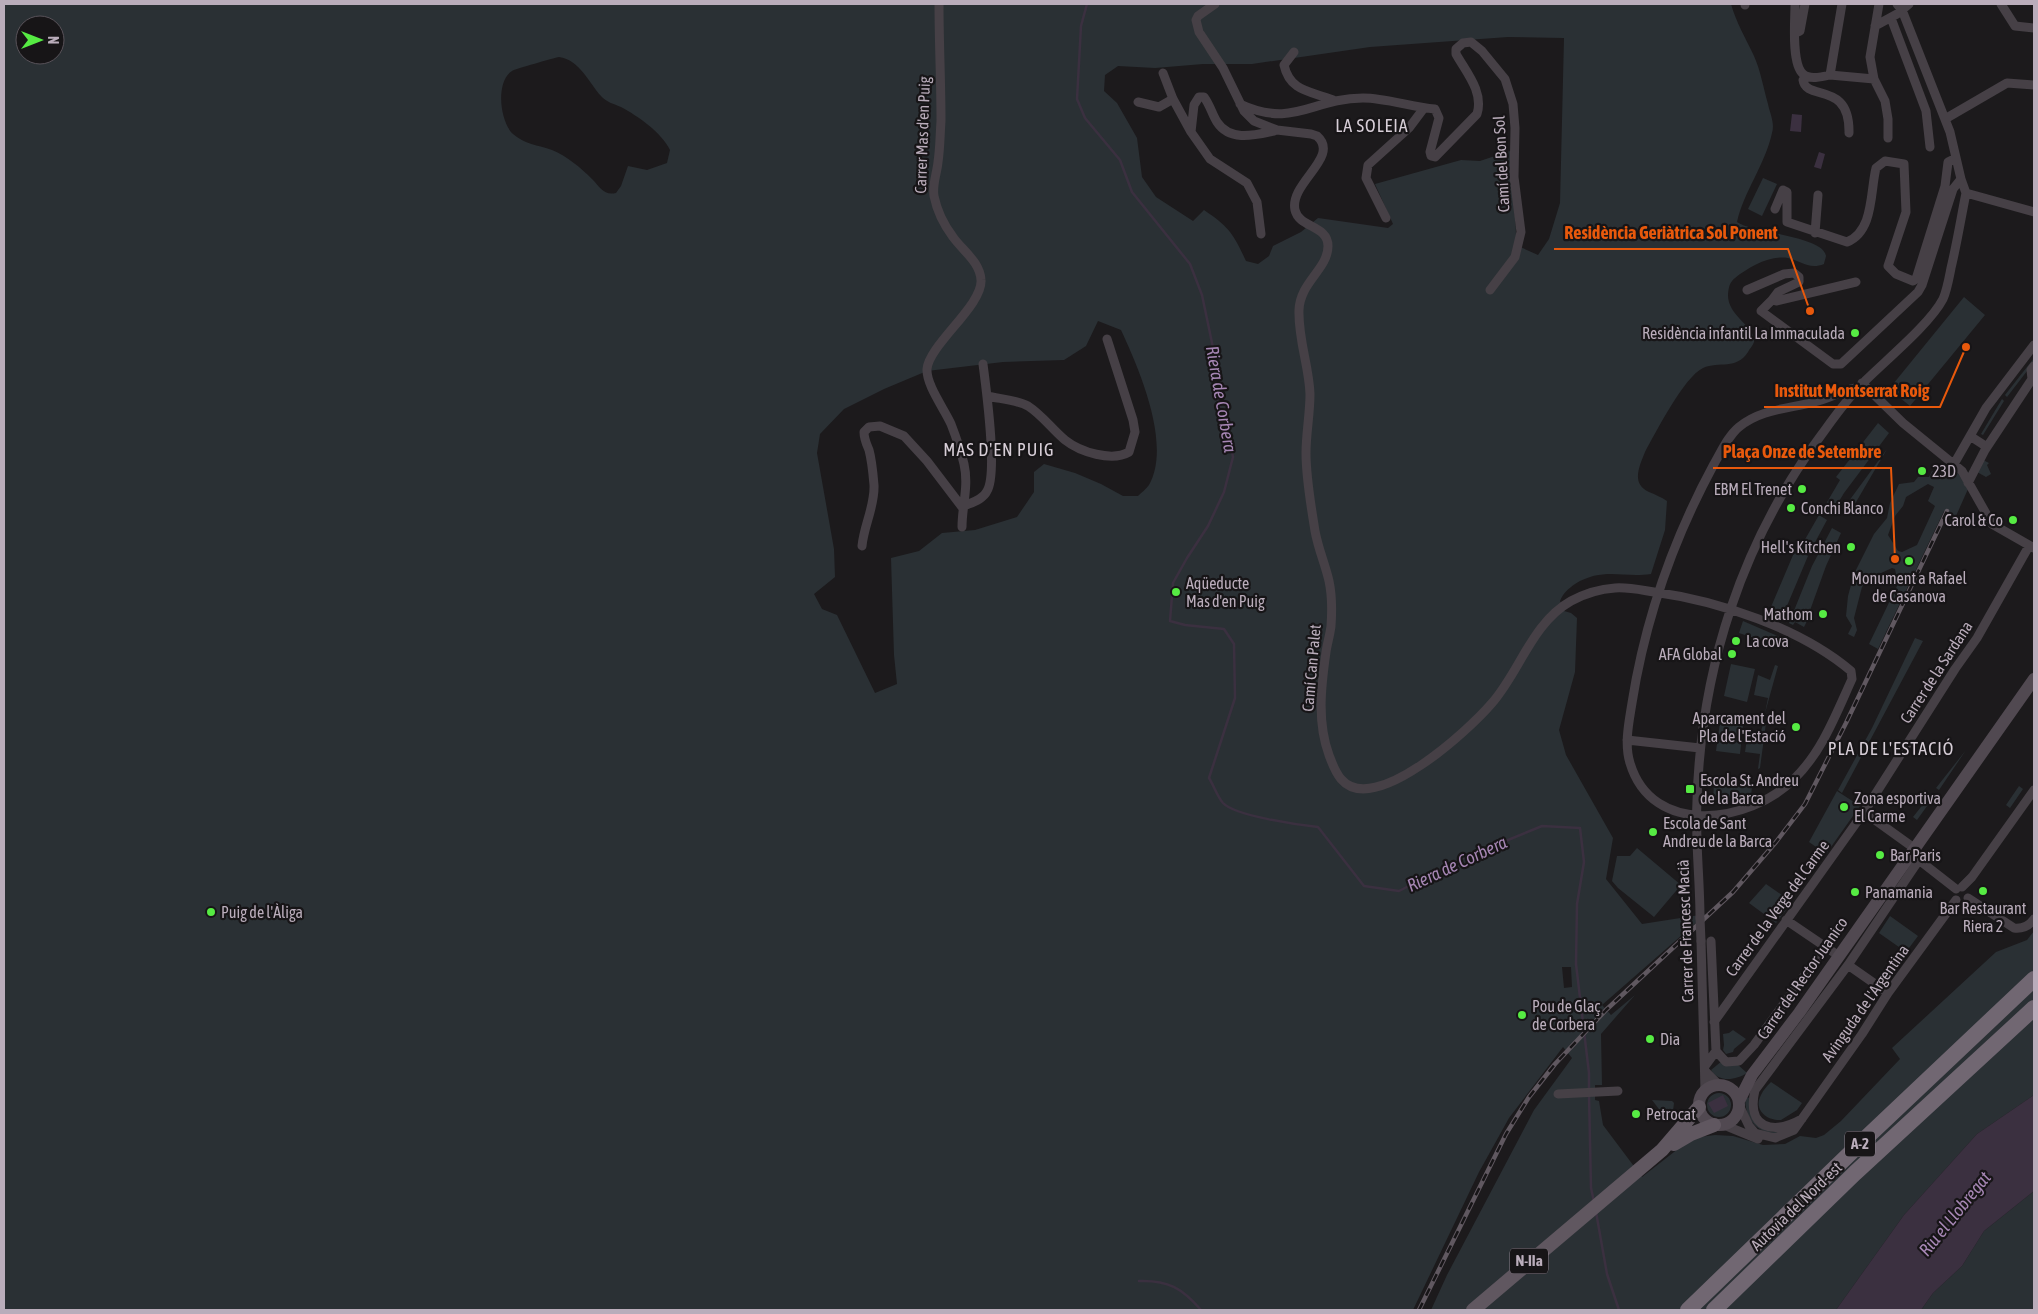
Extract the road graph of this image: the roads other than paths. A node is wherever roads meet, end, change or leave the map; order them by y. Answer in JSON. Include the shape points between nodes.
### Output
{"nodes":[{"id":1,"x":939,"y":4,"type":"edge"},
{"id":2,"x":1215,"y":4,"type":"edge"},
{"id":3,"x":1795,"y":4,"type":"edge"},
{"id":4,"x":1805,"y":4,"type":"edge"},
{"id":5,"x":1842,"y":4,"type":"edge"},
{"id":6,"x":1879,"y":4,"type":"edge"},
{"id":7,"x":2001,"y":4,"type":"edge"},
{"id":8,"x":1903,"y":6,"type":"edge"},
{"id":9,"x":1891,"y":18,"type":"junction"},
{"id":10,"x":1875,"y":26,"type":"junction"},
{"id":11,"x":2034,"y":28,"type":"edge"},
{"id":12,"x":1795,"y":33,"type":"junction"},
{"id":13,"x":1294,"y":52,"type":"dead end"},
{"id":14,"x":1162,"y":73,"type":"dead end"},
{"id":15,"x":1830,"y":75,"type":"junction"},
{"id":16,"x":1807,"y":77,"type":"junction"},
{"id":17,"x":1874,"y":78,"type":"junction"},
{"id":18,"x":2034,"y":85,"type":"edge"},
{"id":19,"x":1173,"y":99,"type":"junction"},
{"id":20,"x":1334,"y":100,"type":"junction"},
{"id":21,"x":1138,"y":102,"type":"dead end"},
{"id":22,"x":1240,"y":104,"type":"junction"},
{"id":23,"x":1424,"y":108,"type":"junction"},
{"id":24,"x":1945,"y":119,"type":"junction"},
{"id":25,"x":1276,"y":130,"type":"junction"},
{"id":26,"x":1191,"y":132,"type":"junction"},
{"id":27,"x":1849,"y":133,"type":"dead end"},
{"id":28,"x":1888,"y":138,"type":"dead end"},
{"id":29,"x":1930,"y":147,"type":"dead end"},
{"id":30,"x":1956,"y":158,"type":"junction"},
{"id":31,"x":1960,"y":179,"type":"junction"},
{"id":32,"x":1966,"y":193,"type":"junction"},
{"id":33,"x":1818,"y":195,"type":"dead end"},
{"id":34,"x":1775,"y":209,"type":"dead end"},
{"id":35,"x":2034,"y":212,"type":"edge"},
{"id":36,"x":1386,"y":218,"type":"dead end"},
{"id":37,"x":1815,"y":232,"type":"junction"},
{"id":38,"x":1261,"y":234,"type":"dead end"},
{"id":39,"x":1856,"y":282,"type":"dead end"},
{"id":40,"x":1490,"y":290,"type":"dead end"},
{"id":41,"x":1747,"y":290,"type":"dead end"},
{"id":42,"x":1772,"y":300,"type":"junction"},
{"id":43,"x":1107,"y":339,"type":"dead end"},
{"id":44,"x":2034,"y":345,"type":"edge"},
{"id":45,"x":983,"y":364,"type":"dead end"},
{"id":46,"x":2034,"y":366,"type":"edge"},
{"id":47,"x":1861,"y":385,"type":"junction"},
{"id":48,"x":987,"y":396,"type":"junction"},
{"id":49,"x":1825,"y":399,"type":"junction"},
{"id":50,"x":1841,"y":410,"type":"junction"},
{"id":51,"x":1970,"y":436,"type":"junction"},
{"id":52,"x":1988,"y":446,"type":"junction"},
{"id":53,"x":1954,"y":464,"type":"junction"},
{"id":54,"x":1968,"y":483,"type":"junction"},
{"id":55,"x":962,"y":507,"type":"junction"},
{"id":56,"x":962,"y":528,"type":"dead end"},
{"id":57,"x":862,"y":546,"type":"dead end"},
{"id":58,"x":2032,"y":547,"type":"edge"},
{"id":59,"x":1660,"y":592,"type":"junction"},
{"id":60,"x":1730,"y":609,"type":"junction"},
{"id":61,"x":2034,"y":679,"type":"edge"},
{"id":62,"x":1627,"y":740,"type":"junction"},
{"id":63,"x":1700,"y":748,"type":"junction"},
{"id":64,"x":2034,"y":790,"type":"edge"},
{"id":65,"x":1864,"y":812,"type":"junction"},
{"id":66,"x":1696,"y":816,"type":"junction"},
{"id":67,"x":1914,"y":854,"type":"junction"},
{"id":68,"x":1959,"y":888,"type":"junction"},
{"id":69,"x":1968,"y":898,"type":"junction"},
{"id":70,"x":1956,"y":900,"type":"junction"},
{"id":71,"x":2034,"y":919,"type":"edge"},
{"id":72,"x":1786,"y":920,"type":"junction"},
{"id":73,"x":1711,"y":941,"type":"dead end"},
{"id":74,"x":1825,"y":946,"type":"junction"},
{"id":75,"x":1843,"y":960,"type":"junction"},
{"id":76,"x":2034,"y":979,"type":"edge"},
{"id":77,"x":1888,"y":993,"type":"junction"},
{"id":78,"x":2034,"y":1008,"type":"edge"},
{"id":79,"x":1714,"y":1022,"type":"junction"},
{"id":80,"x":1716,"y":1051,"type":"junction"},
{"id":81,"x":1705,"y":1068,"type":"junction"},
{"id":82,"x":1752,"y":1075,"type":"junction"},
{"id":83,"x":1721,"y":1085,"type":"junction"},
{"id":84,"x":1705,"y":1090,"type":"junction"},
{"id":85,"x":1618,"y":1091,"type":"dead end"},
{"id":86,"x":1558,"y":1094,"type":"dead end"},
{"id":87,"x":1739,"y":1103,"type":"junction"},
{"id":88,"x":1699,"y":1107,"type":"junction"},
{"id":89,"x":1799,"y":1122,"type":"junction"},
{"id":90,"x":1719,"y":1125,"type":"junction"},
{"id":91,"x":1662,"y":1150,"type":"junction"},
{"id":92,"x":1473,"y":1310,"type":"edge"},
{"id":93,"x":1688,"y":1310,"type":"edge"},
{"id":94,"x":1714,"y":1310,"type":"edge"}],
"edges":[{"from":1,"to":55,"type":"street","name":"Carrer Mas d'en Puig","via":[[941,121],[934,193],[942,218],[953,237],[976,263],[982,279],[974,301],[938,348],[927,371],[964,463],[966,493]]},
{"from":2,"to":22,"type":"street","via":[[1198,16],[1197,26]]},
{"from":3,"to":12,"type":"street"},
{"from":4,"to":12,"type":"street","via":[[1800,31]]},
{"from":5,"to":15,"type":"street"},
{"from":6,"to":10,"type":"street"},
{"from":7,"to":11,"type":"street","via":[[2015,26]]},
{"from":8,"to":9,"type":"street"},
{"from":8,"to":24,"type":"street"},
{"from":9,"to":10,"type":"street"},
{"from":9,"to":29,"type":"street","via":[[1926,111]]},
{"from":10,"to":17,"type":"street","via":[[1870,57]]},
{"from":12,"to":16,"type":"street","via":[[1798,65]]},
{"from":13,"to":20,"type":"street","via":[[1284,65],[1287,76],[1297,87]]},
{"from":14,"to":19,"type":"street"},
{"from":15,"to":16,"type":"street"},
{"from":15,"to":17,"type":"street"},
{"from":16,"to":27,"type":"street","via":[[1803,80],[1807,88],[1839,99],[1846,109]]},
{"from":17,"to":28,"type":"street","via":[[1888,118]]},
{"from":18,"to":24,"type":"street","via":[[2007,83]]},
{"from":19,"to":21,"type":"street","via":[[1159,107]]},
{"from":19,"to":26,"type":"street"},
{"from":20,"to":22,"type":"street","via":[[1301,112],[1278,115]]},
{"from":20,"to":23,"type":"street","via":[[1364,98]]},
{"from":22,"to":25,"type":"street","via":[[1254,121]]},
{"from":23,"to":36,"type":"street","via":[[1409,128],[1368,165],[1366,178]]},
{"from":23,"to":40,"type":"street","name":"Camí del Bon Sol","via":[[1435,109],[1439,118],[1430,152],[1435,158],[1478,110],[1475,86],[1456,49],[1471,42],[1505,79],[1513,104],[1514,177],[1521,232],[1514,257]]},
{"from":24,"to":30,"type":"street"},
{"from":25,"to":26,"type":"street","via":[[1250,135],[1233,134],[1222,128],[1207,101],[1199,97],[1195,100]]},
{"from":25,"to":59,"type":"street","name":"Camí Can Palet","via":[[1311,134],[1322,140],[1324,147],[1322,157],[1296,196],[1295,213],[1322,232],[1328,245],[1325,260],[1304,290],[1299,308],[1310,394],[1307,478],[1315,530],[1330,590],[1322,720],[1325,743],[1339,777],[1351,786],[1374,787],[1395,781],[1423,764],[1477,720],[1507,684],[1547,621],[1570,602],[1609,588]]},
{"from":26,"to":38,"type":"street","via":[[1210,159],[1246,183],[1257,202]]},
{"from":30,"to":31,"type":"street"},
{"from":30,"to":37,"type":"street","via":[[1948,162],[1945,186],[1913,281],[1896,274],[1888,266],[1906,212],[1904,164],[1885,161],[1876,168],[1865,223],[1856,238],[1847,242]]},
{"from":31,"to":32,"type":"street"},
{"from":31,"to":42,"type":"street","via":[[1953,189],[1922,286],[1841,364],[1834,364],[1761,311]]},
{"from":32,"to":35,"type":"street"},
{"from":32,"to":47,"type":"street","name":"Carrer de Francesc Macià","via":[[1943,299],[1920,327]]},
{"from":33,"to":37,"type":"street"},
{"from":34,"to":37,"type":"street","via":[[1782,190],[1787,192],[1787,222]]},
{"from":39,"to":42,"type":"street"},
{"from":41,"to":42,"type":"street","via":[[1784,274],[1799,277],[1799,282],[1778,292]]},
{"from":43,"to":48,"type":"street","via":[[1135,432],[1130,452],[1122,456],[1102,455],[1072,444],[1026,405]]},
{"from":44,"to":51,"type":"street","via":[[1997,393]]},
{"from":45,"to":48,"type":"street"},
{"from":46,"to":52,"type":"street","via":[[2032,378]]},
{"from":47,"to":49,"type":"street"},
{"from":47,"to":50,"type":"street","name":"Carrer de Francesc Macià"},
{"from":47,"to":53,"type":"street"},
{"from":48,"to":55,"type":"street","via":[[990,483],[980,499]]},
{"from":49,"to":50,"type":"street","via":[[1838,401]]},
{"from":49,"to":59,"type":"street","via":[[1758,415],[1738,428],[1703,484]]},
{"from":50,"to":60,"type":"street","name":"Carrer de Francesc Macià","via":[[1784,490],[1749,560]]},
{"from":51,"to":52,"type":"street"},
{"from":51,"to":53,"type":"street"},
{"from":52,"to":54,"type":"street"},
{"from":53,"to":54,"type":"street"},
{"from":54,"to":58,"type":"street","via":[[1992,524]]},
{"from":55,"to":56,"type":"street","name":"Carrer Mas d'en Puig"},
{"from":55,"to":57,"type":"street","via":[[904,436],[880,426],[869,427],[864,432],[864,441],[874,486]]},
{"from":58,"to":65,"type":"street","name":"Carrer de la Sardana"},
{"from":59,"to":60,"type":"street","name":"Camí Can Palet"},
{"from":59,"to":62,"type":"street","via":[[1640,661]]},
{"from":60,"to":63,"type":"street","name":"Carrer de Francesc Macià","via":[[1712,670]]},
{"from":60,"to":66,"type":"street","name":"Camí Can Palet","via":[[1803,640],[1851,671],[1852,679],[1814,757],[1793,781],[1768,798],[1741,810]]},
{"from":61,"to":67,"type":"main road","name":"Carrer del Rector Juanico"},
{"from":62,"to":63,"type":"street"},
{"from":62,"to":66,"type":"street","via":[[1630,763],[1649,795],[1671,810]]},
{"from":63,"to":66,"type":"street","name":"Carrer de Francesc Macià"},
{"from":64,"to":68,"type":"street","via":[[1972,877]]},
{"from":65,"to":67,"type":"street"},
{"from":65,"to":72,"type":"street","name":"Carrer de la Verge del Carme"},
{"from":66,"to":81,"type":"street","name":"Carrer de Francesc Macià","bridge":true},
{"from":67,"to":68,"type":"street"},
{"from":67,"to":75,"type":"main road","name":"Carrer del Rector Juanico"},
{"from":68,"to":69,"type":"street","via":[[1968,891]]},
{"from":68,"to":70,"type":"street","via":[[1954,894]]},
{"from":69,"to":70,"type":"street","via":[[1962,902]]},
{"from":69,"to":71,"type":"street","via":[[2006,924],[2021,929]]},
{"from":70,"to":77,"type":"street","name":"Avinguda de l'Argentina"},
{"from":72,"to":74,"type":"street"},
{"from":72,"to":79,"type":"street","name":"Carrer de la Verge del Carme"},
{"from":73,"to":79,"type":"street","name":"Carrer de Francesc Macià"},
{"from":74,"to":75,"type":"street"},
{"from":74,"to":80,"type":"street","name":"Carrer del Rector Juanico","via":[[1740,1061],[1726,1062]]},
{"from":75,"to":77,"type":"street"},
{"from":75,"to":82,"type":"main road","name":"Carrer del Rector Juanico"},
{"from":75,"to":89,"type":"street","name":"Carrer del Rector Juanico","via":[[1755,1090],[1753,1106],[1759,1120],[1770,1128]]},
{"from":76,"to":93,"type":"highway","name":"Autovia del Nord-est","number":"A-2"},
{"from":77,"to":89,"type":"street","name":"Avinguda de l'Argentina"},
{"from":78,"to":94,"type":"highway","name":"Autovia del Nord-est","number":"A-2","via":[[1855,1173]]},
{"from":79,"to":80,"type":"street","name":"Carrer de Francesc Macià"},
{"from":80,"to":81,"type":"street"},
{"from":81,"to":83,"type":"street"},
{"from":81,"to":84,"type":"street","name":"Carrer de Francesc Macià"},
{"from":82,"to":83,"type":"main road"},
{"from":82,"to":87,"type":"main road","name":"Carrer del Rector Juanico"},
{"from":83,"to":84,"type":"main road"},
{"from":83,"to":87,"type":"main road","via":[[1734,1091]]},
{"from":84,"to":88,"type":"main road","number":"N-IIa"},
{"from":85,"to":86,"type":"street"},
{"from":87,"to":89,"type":"street","name":"Avinguda de l'Argentina","via":[[1755,1133],[1781,1136],[1794,1130]]},
{"from":87,"to":90,"type":"main road","number":"N-IIa","via":[[1734,1119]]},
{"from":88,"to":90,"type":"main road","via":[[1703,1117]]},
{"from":88,"to":91,"type":"main road","number":"N-IIa"},
{"from":89,"to":90,"type":"street","name":"Avinguda de l'Argentina","via":[[1801,1128],[1795,1134],[1775,1142]]},
{"from":90,"to":91,"type":"main road","number":"N-IIa","via":[[1692,1134]]},
{"from":91,"to":92,"type":"main road","number":"N-IIa"}]}
